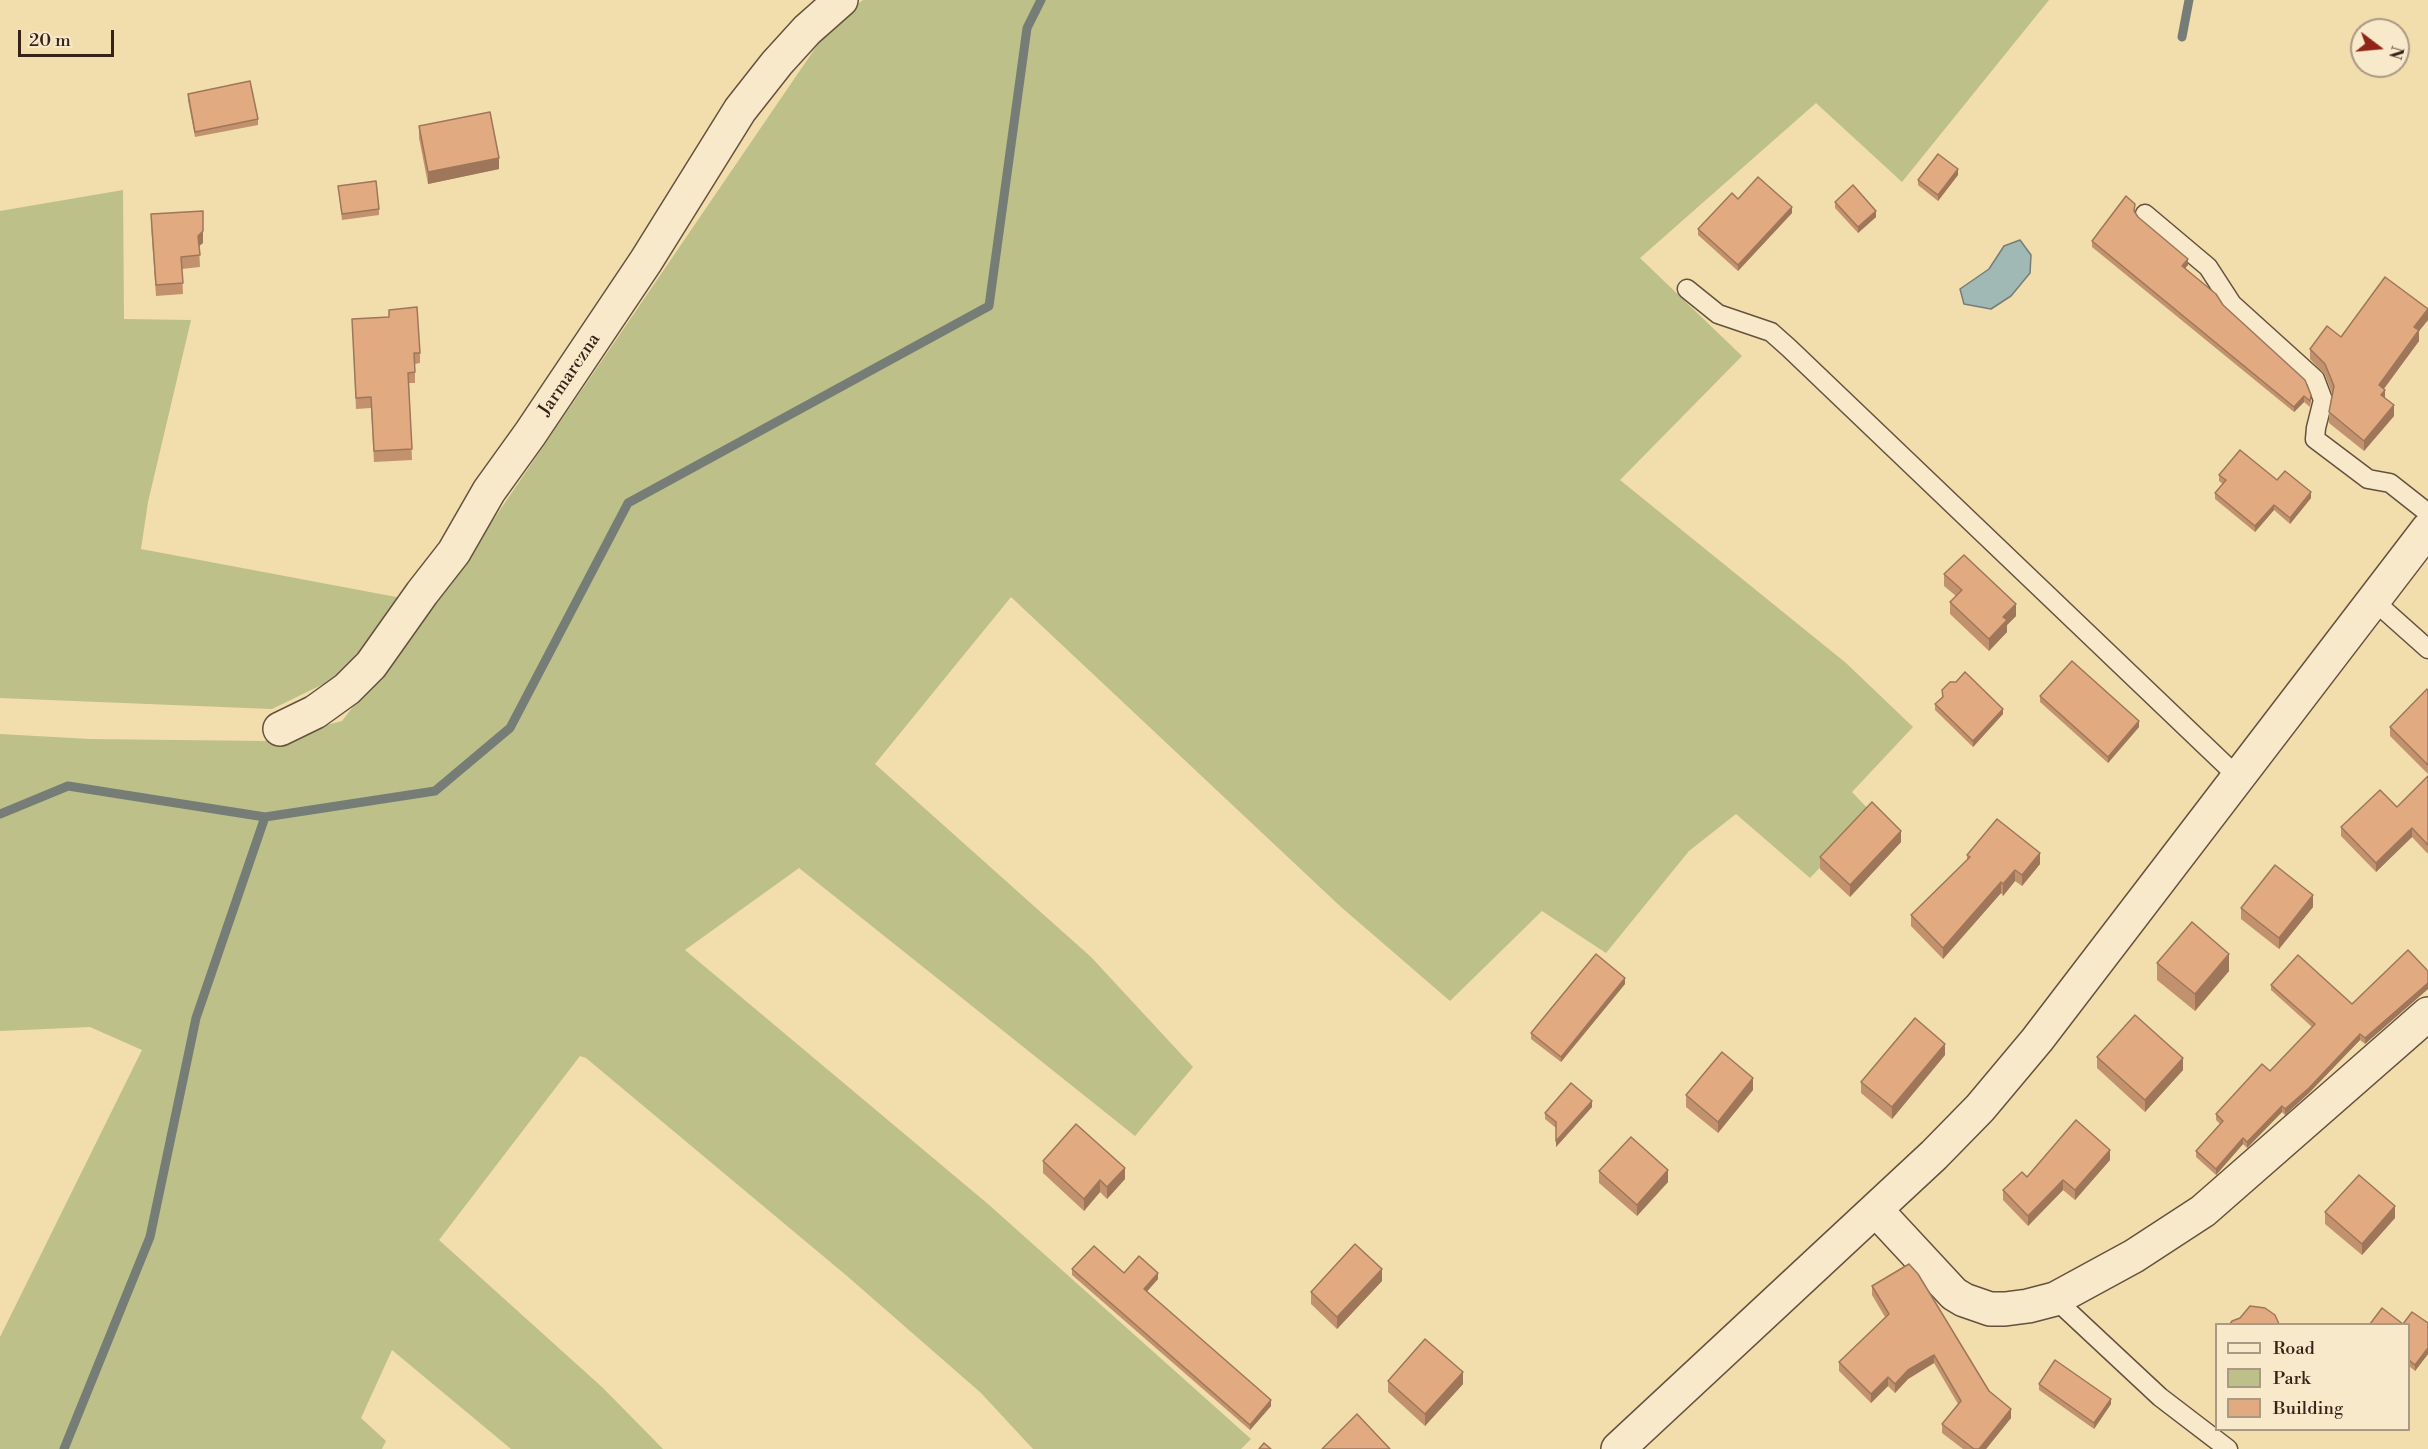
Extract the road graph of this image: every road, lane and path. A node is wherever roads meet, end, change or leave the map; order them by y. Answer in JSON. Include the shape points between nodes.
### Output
{"nodes":[{"id":1,"x":841,"y":0,"type":"edge"},
{"id":2,"x":2145,"y":214,"type":"dead end"},
{"id":3,"x":1687,"y":289,"type":"dead end"},
{"id":4,"x":2428,"y":513,"type":"edge"},
{"id":5,"x":2428,"y":529,"type":"edge"},
{"id":6,"x":2373,"y":600,"type":"junction"},
{"id":7,"x":2428,"y":650,"type":"edge"},
{"id":8,"x":280,"y":729,"type":"dead end"},
{"id":9,"x":2238,"y":777,"type":"junction"},
{"id":10,"x":2424,"y":1024,"type":"edge"},
{"id":11,"x":1876,"y":1210,"type":"junction"},
{"id":12,"x":2055,"y":1299,"type":"junction"},
{"id":13,"x":1618,"y":1449,"type":"edge"},
{"id":14,"x":2228,"y":1449,"type":"edge"}],
"edges":[{"from":1,"to":8,"type":"street","name":"Jarmarczna","via":[[807,30],[758,84],[646,261],[489,491],[454,552],[371,665],[315,712]]},
{"from":2,"to":4,"type":"lane","via":[[2208,267],[2232,304],[2315,379],[2323,400],[2315,439],[2368,479],[2390,483]]},
{"from":3,"to":9,"type":"lane","via":[[1718,314],[1771,332]]},
{"from":5,"to":6,"type":"street"},
{"from":6,"to":7,"type":"lane"},
{"from":6,"to":9,"type":"street"},
{"from":9,"to":11,"type":"street","via":[[2016,1066],[1951,1139]]},
{"from":10,"to":12,"type":"street","via":[[2203,1211],[2134,1256]]},
{"from":11,"to":12,"type":"street","via":[[1964,1300],[1990,1309],[2005,1309]]},
{"from":11,"to":13,"type":"street"},
{"from":12,"to":14,"type":"lane","via":[[2160,1397]]}]}
